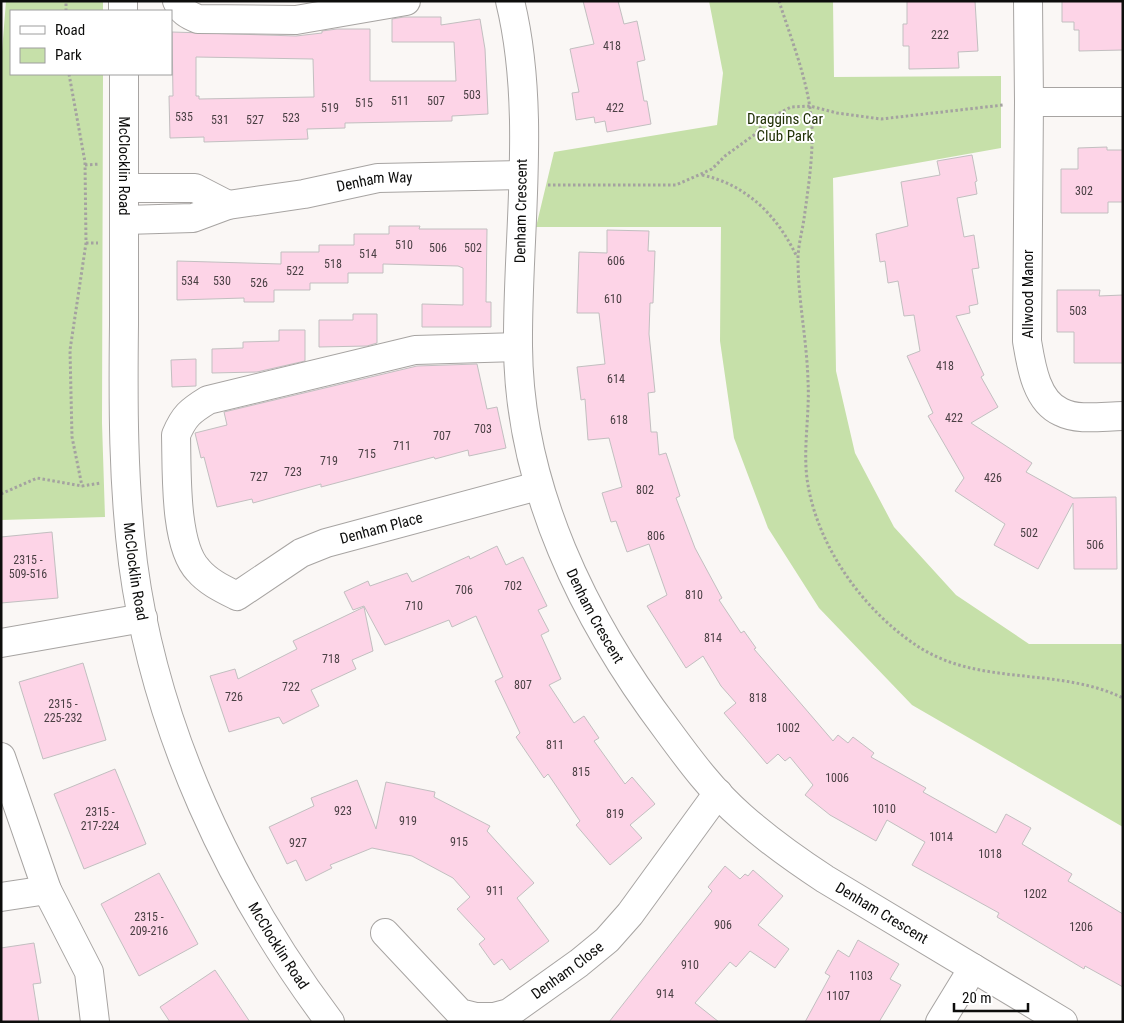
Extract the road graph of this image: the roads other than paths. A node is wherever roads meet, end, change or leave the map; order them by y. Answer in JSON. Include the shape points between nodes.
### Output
{"nodes":[{"id":1,"x":178,"y":1,"type":"edge"},
{"id":2,"x":406,"y":1,"type":"edge"},
{"id":3,"x":510,"y":1,"type":"edge"},
{"id":4,"x":1028,"y":1,"type":"edge"},
{"id":5,"x":124,"y":75,"type":"edge"},
{"id":6,"x":1123,"y":102,"type":"edge"},
{"id":7,"x":1029,"y":112,"type":"junction"},
{"id":8,"x":522,"y":187,"type":"junction"},
{"id":9,"x":125,"y":188,"type":"junction"},
{"id":10,"x":228,"y":205,"type":"junction"},
{"id":11,"x":125,"y":220,"type":"junction"},
{"id":12,"x":518,"y":347,"type":"junction"},
{"id":13,"x":1123,"y":416,"type":"edge"},
{"id":14,"x":538,"y":486,"type":"junction"},
{"id":15,"x":143,"y":618,"type":"junction"},
{"id":16,"x":1,"y":643,"type":"edge"},
{"id":17,"x":1,"y":757,"type":"edge"},
{"id":18,"x":718,"y":793,"type":"junction"},
{"id":19,"x":47,"y":890,"type":"junction"},
{"id":20,"x":1,"y":897,"type":"edge"},
{"id":21,"x":385,"y":933,"type":"dead end"},
{"id":22,"x":973,"y":968,"type":"junction"},
{"id":23,"x":94,"y":1022,"type":"edge"},
{"id":24,"x":330,"y":1022,"type":"edge"},
{"id":25,"x":940,"y":1022,"type":"edge"},
{"id":26,"x":1062,"y":1022,"type":"edge"}],
"edges":[{"from":1,"to":2,"type":"street","via":[[180,8],[198,19],[296,20]]},
{"from":3,"to":8,"type":"street","name":"Denham Crescent","via":[[522,58]]},
{"from":4,"to":7,"type":"street","name":"Allwood Manor"},
{"from":5,"to":9,"type":"street","name":"McClocklin Road"},
{"from":6,"to":7,"type":"street"},
{"from":7,"to":13,"type":"street","name":"Allwood Manor","via":[[1027,341],[1030,363],[1048,403],[1061,413]]},
{"from":8,"to":10,"type":"street","name":"Denham Way","via":[[378,178],[304,194]]},
{"from":8,"to":12,"type":"street","name":"Denham Crescent"},
{"from":9,"to":10,"type":"street","via":[[195,188]]},
{"from":9,"to":11,"type":"street","name":"McClocklin Road"},
{"from":10,"to":11,"type":"street","name":"Denham Way","via":[[193,218]]},
{"from":11,"to":15,"type":"street","name":"McClocklin Road","via":[[123,458],[133,565]]},
{"from":12,"to":14,"type":"street","name":"Denham Crescent","via":[[526,435]]},
{"from":12,"to":14,"type":"street","name":"Denham Place","via":[[415,350],[208,400],[182,420],[176,435],[182,537],[188,556],[198,571],[237,596],[301,553],[326,543]]},
{"from":14,"to":18,"type":"street","name":"Denham Crescent","via":[[579,587],[606,640],[634,686]]},
{"from":15,"to":16,"type":"street"},
{"from":15,"to":24,"type":"street","name":"McClocklin Road","via":[[173,728],[216,837],[276,944]]},
{"from":17,"to":19,"type":"street"},
{"from":18,"to":21,"type":"street","name":"Denham Close","via":[[630,914],[607,940],[508,1012],[494,1017],[460,1013]]},
{"from":18,"to":22,"type":"street","name":"Denham Crescent","via":[[792,857]]},
{"from":19,"to":20,"type":"street"},
{"from":19,"to":23,"type":"street","via":[[89,972]]},
{"from":22,"to":25,"type":"street"},
{"from":22,"to":26,"type":"street","name":"Denham Crescent"}]}
